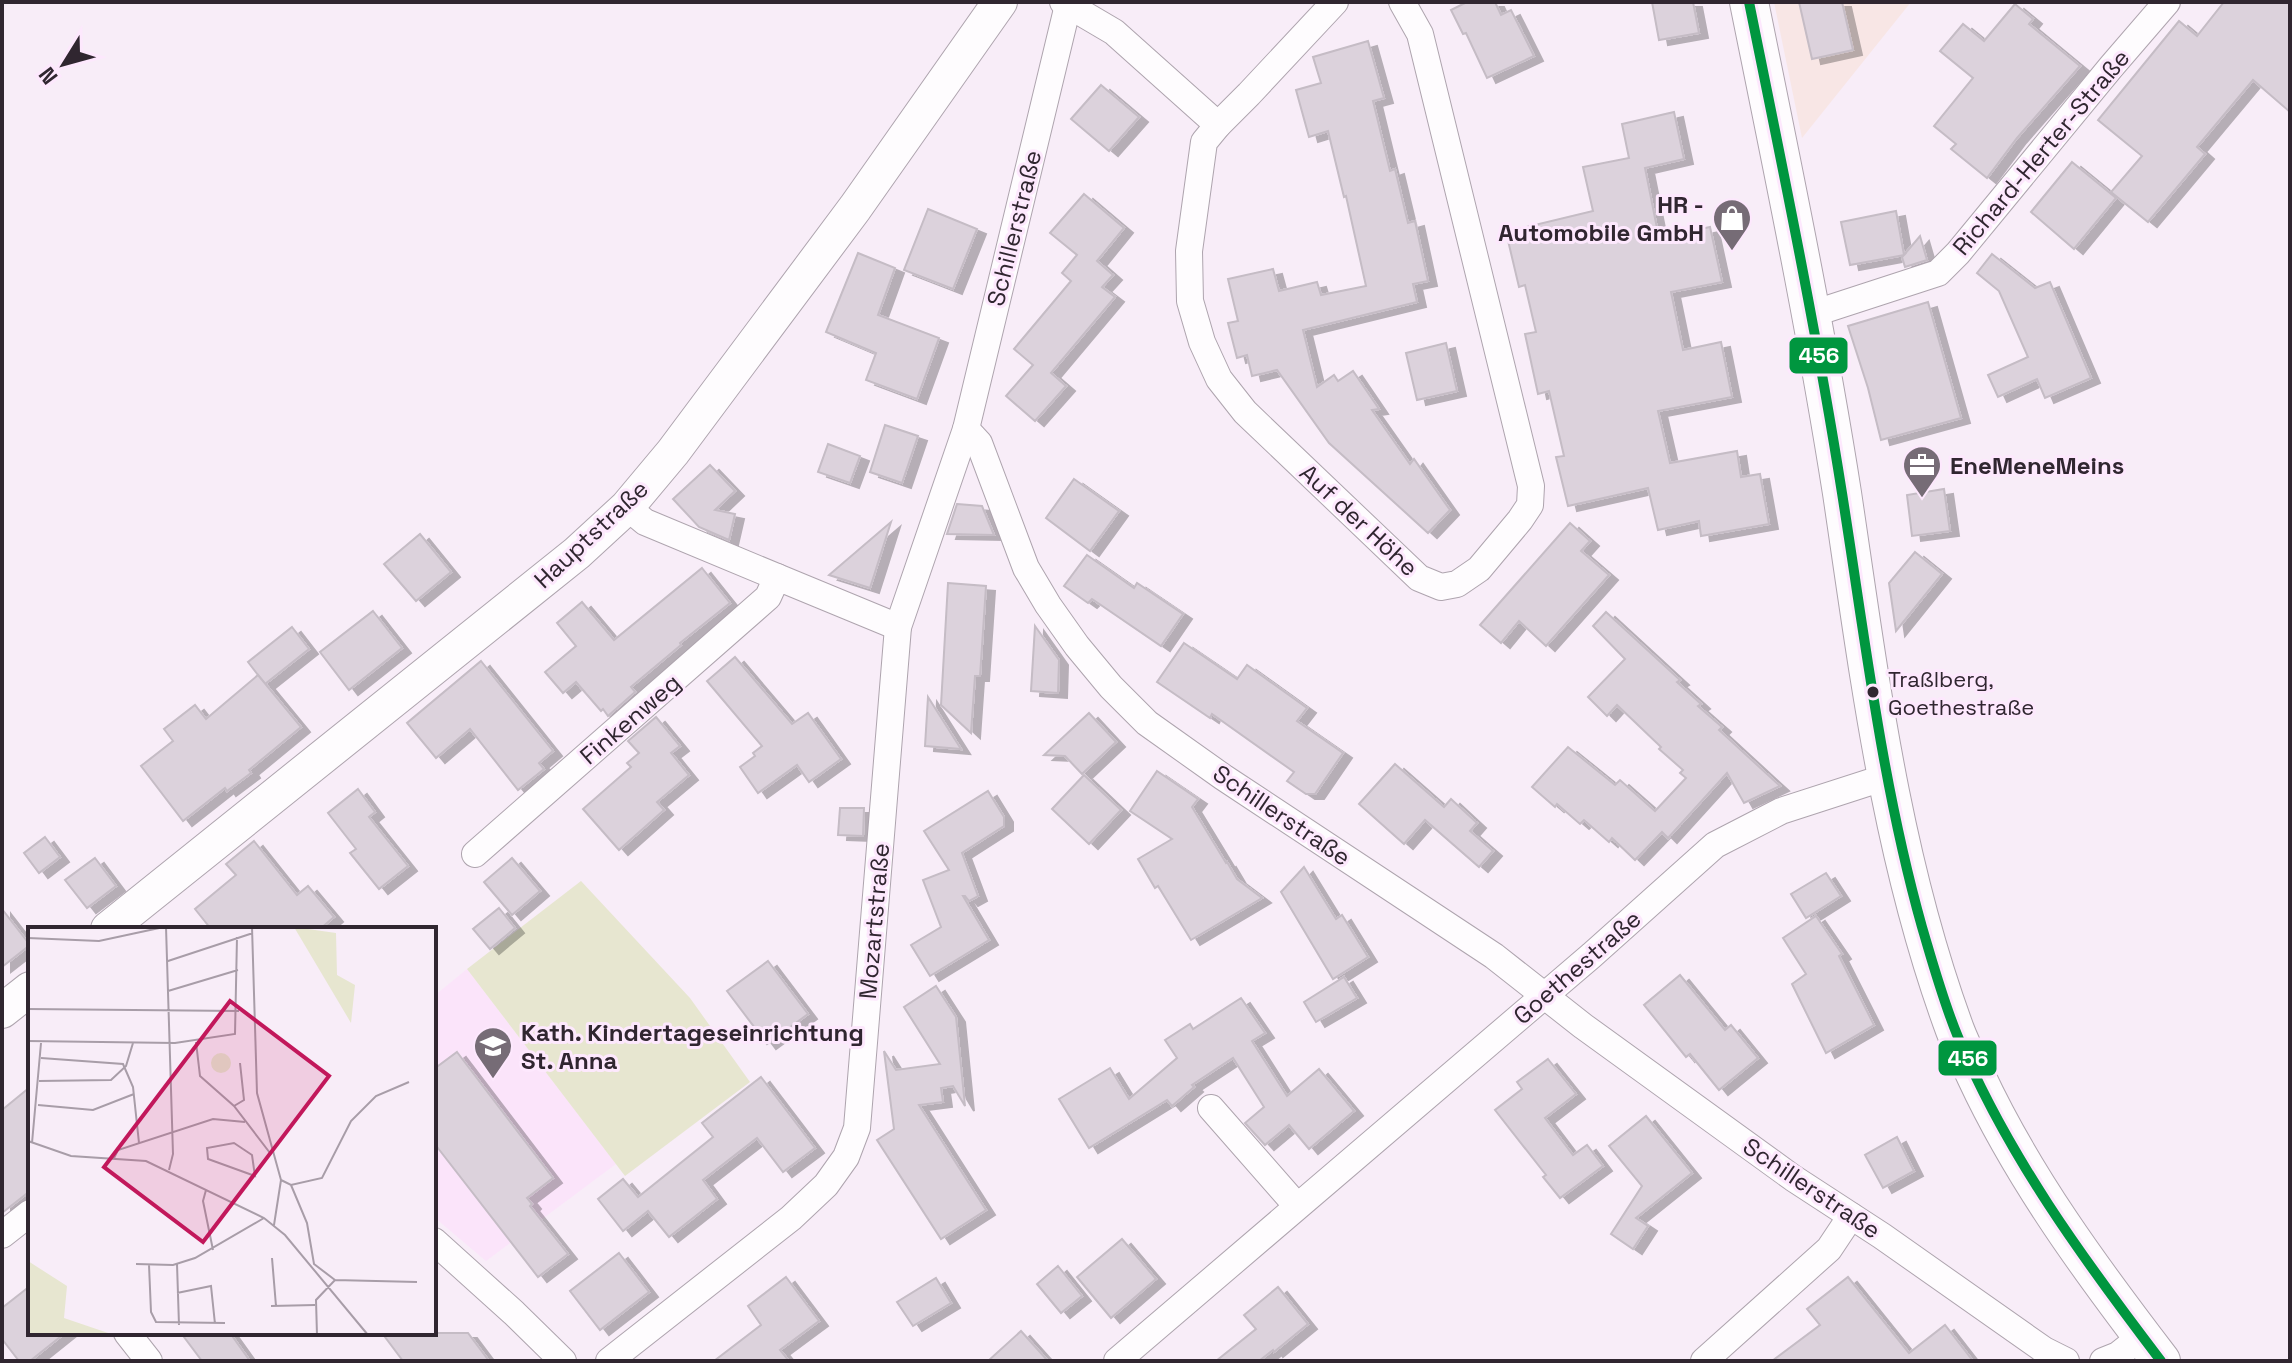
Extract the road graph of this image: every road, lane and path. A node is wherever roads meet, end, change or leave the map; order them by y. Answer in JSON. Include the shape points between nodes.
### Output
{"nodes":[{"id":1,"x":1000,"y":2,"type":"edge"},
{"id":2,"x":1335,"y":2,"type":"edge"},
{"id":3,"x":1402,"y":2,"type":"edge"},
{"id":4,"x":1749,"y":2,"type":"edge"},
{"id":5,"x":2167,"y":2,"type":"edge"},
{"id":6,"x":1066,"y":4,"type":"edge"},
{"id":7,"x":1218,"y":125,"type":"junction"},
{"id":8,"x":1812,"y":314,"type":"junction"},
{"id":9,"x":966,"y":429,"type":"junction"},
{"id":10,"x":627,"y":507,"type":"junction"},
{"id":11,"x":777,"y":577,"type":"junction"},
{"id":12,"x":898,"y":627,"type":"junction"},
{"id":13,"x":1886,"y":777,"type":"junction"},
{"id":14,"x":475,"y":854,"type":"dead end"},
{"id":15,"x":110,"y":927,"type":"edge"},
{"id":16,"x":28,"y":991,"type":"edge"},
{"id":17,"x":1543,"y":995,"type":"junction"},
{"id":18,"x":2,"y":1011,"type":"edge"},
{"id":19,"x":1211,"y":1108,"type":"dead end"},
{"id":20,"x":1297,"y":1206,"type":"junction"},
{"id":21,"x":28,"y":1215,"type":"edge"},
{"id":22,"x":1851,"y":1216,"type":"junction"},
{"id":23,"x":2,"y":1235,"type":"edge"},
{"id":24,"x":436,"y":1243,"type":"edge"},
{"id":25,"x":129,"y":1335,"type":"edge"},
{"id":26,"x":2152,"y":1349,"type":"edge"},
{"id":27,"x":149,"y":1361,"type":"edge"},
{"id":28,"x":563,"y":1361,"type":"edge"},
{"id":29,"x":609,"y":1361,"type":"edge"},
{"id":30,"x":1117,"y":1361,"type":"edge"},
{"id":31,"x":1704,"y":1361,"type":"edge"},
{"id":32,"x":2066,"y":1361,"type":"edge"},
{"id":33,"x":2103,"y":1361,"type":"edge"}],
"edges":[{"from":1,"to":10,"type":"street","name":"Hauptstraße","via":[[846,220]]},
{"from":2,"to":7,"type":"street","name":"Auf der Höhe"},
{"from":3,"to":7,"type":"street","name":"Auf der Höhe","via":[[1420,34],[1531,486],[1530,505],[1520,520],[1479,569],[1457,584],[1441,587],[1419,578],[1245,412],[1219,379],[1190,301],[1189,251],[1204,142]]},
{"from":4,"to":8,"type":"main road"},
{"from":5,"to":8,"type":"street","name":"Richard-Herter-Straße","via":[[1938,273]]},
{"from":6,"to":7,"type":"street","via":[[1114,32]]},
{"from":6,"to":9,"type":"street","name":"Schillerstraße"},
{"from":8,"to":13,"type":"main road"},
{"from":9,"to":12,"type":"street","name":"Mozartstraße"},
{"from":9,"to":17,"type":"street","name":"Schillerstraße","via":[[979,443],[1026,568],[1048,605],[1102,677],[1147,723],[1494,956]]},
{"from":10,"to":11,"type":"street","via":[[645,522]]},
{"from":10,"to":15,"type":"street","name":"Hauptstraße","via":[[577,553]]},
{"from":11,"to":12,"type":"street"},
{"from":11,"to":14,"type":"street","name":"Finkenweg","via":[[768,597]]},
{"from":12,"to":29,"type":"street","name":"Mozartstraße","via":[[857,1128],[846,1157],[791,1218]]},
{"from":13,"to":17,"type":"street","name":"Goethestraße","via":[[1781,811],[1715,845]]},
{"from":13,"to":26,"type":"main road","via":[[1908,877],[1956,1033],[1988,1102],[2040,1194]]},
{"from":16,"to":18,"type":"street"},
{"from":17,"to":20,"type":"street","name":"Goethestraße"},
{"from":17,"to":22,"type":"street","name":"Schillerstraße"},
{"from":19,"to":20,"type":"street"},
{"from":20,"to":30,"type":"street","name":"Goethestraße"},
{"from":21,"to":23,"type":"street"},
{"from":22,"to":31,"type":"street","via":[[1829,1249]]},
{"from":22,"to":32,"type":"street","name":"Schillerstraße"},
{"from":24,"to":28,"type":"street"},
{"from":25,"to":27,"type":"street"},
{"from":26,"to":33,"type":"street"}]}
